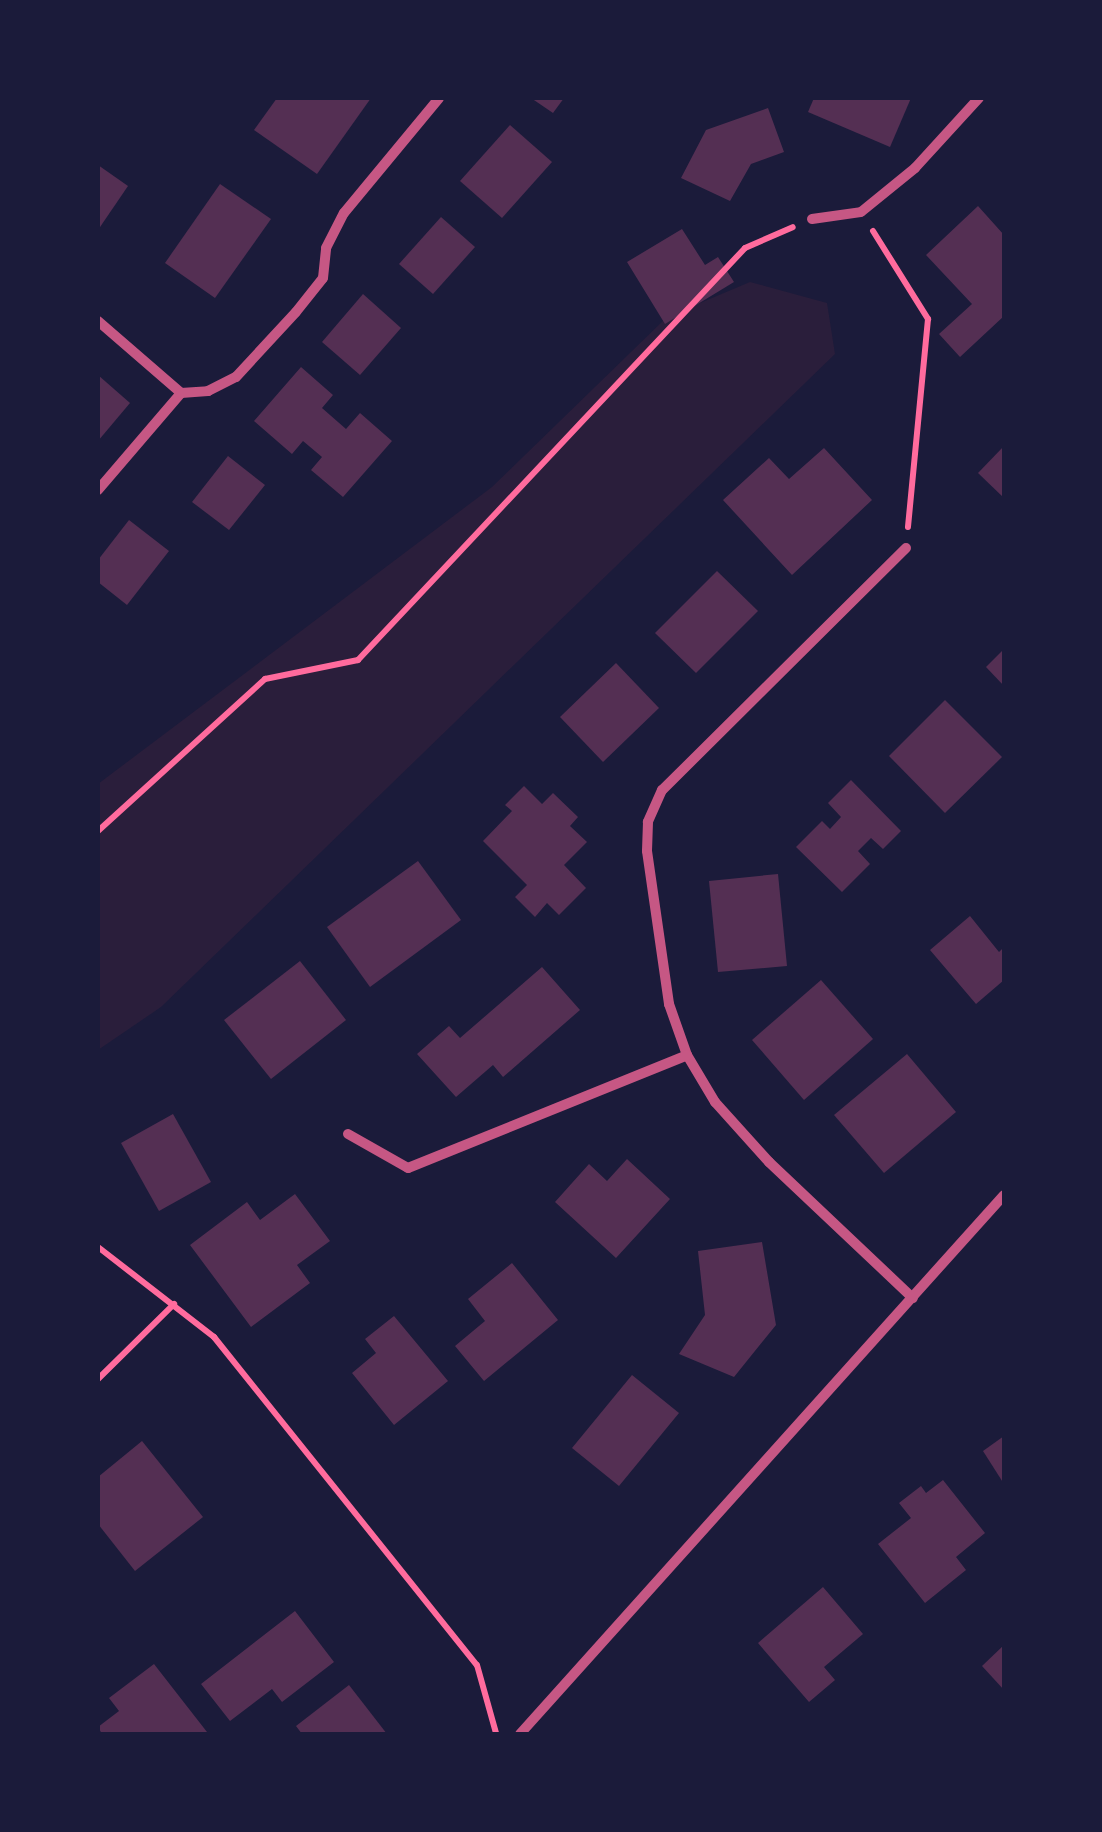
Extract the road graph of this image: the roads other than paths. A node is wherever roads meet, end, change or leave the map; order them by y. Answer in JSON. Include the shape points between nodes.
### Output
{"nodes":[{"id":1,"x":439,"y":98,"type":"edge"},
{"id":2,"x":979,"y":98,"type":"edge"},
{"id":3,"x":812,"y":219,"type":"road end"},
{"id":4,"x":98,"y":321,"type":"edge"},
{"id":5,"x":181,"y":393,"type":"junction"},
{"id":6,"x":98,"y":490,"type":"edge"},
{"id":7,"x":906,"y":548,"type":"road end"},
{"id":8,"x":686,"y":1055,"type":"junction"},
{"id":9,"x":348,"y":1134,"type":"dead end"},
{"id":10,"x":1004,"y":1195,"type":"edge"},
{"id":11,"x":913,"y":1298,"type":"junction"},
{"id":12,"x":520,"y":1734,"type":"edge"}],
"edges":[{"from":1,"to":5,"type":"street","via":[[344,213],[326,248],[323,278],[296,312],[236,376],[208,391]]},
{"from":2,"to":3,"type":"street","via":[[916,168],[861,212]]},
{"from":4,"to":5,"type":"street"},
{"from":5,"to":6,"type":"street"},
{"from":7,"to":8,"type":"street","via":[[662,790],[648,822],[669,1004]]},
{"from":8,"to":9,"type":"street","via":[[408,1168]]},
{"from":8,"to":11,"type":"street","via":[[714,1102],[769,1162]]},
{"from":10,"to":11,"type":"street"},
{"from":11,"to":12,"type":"street"}]}
